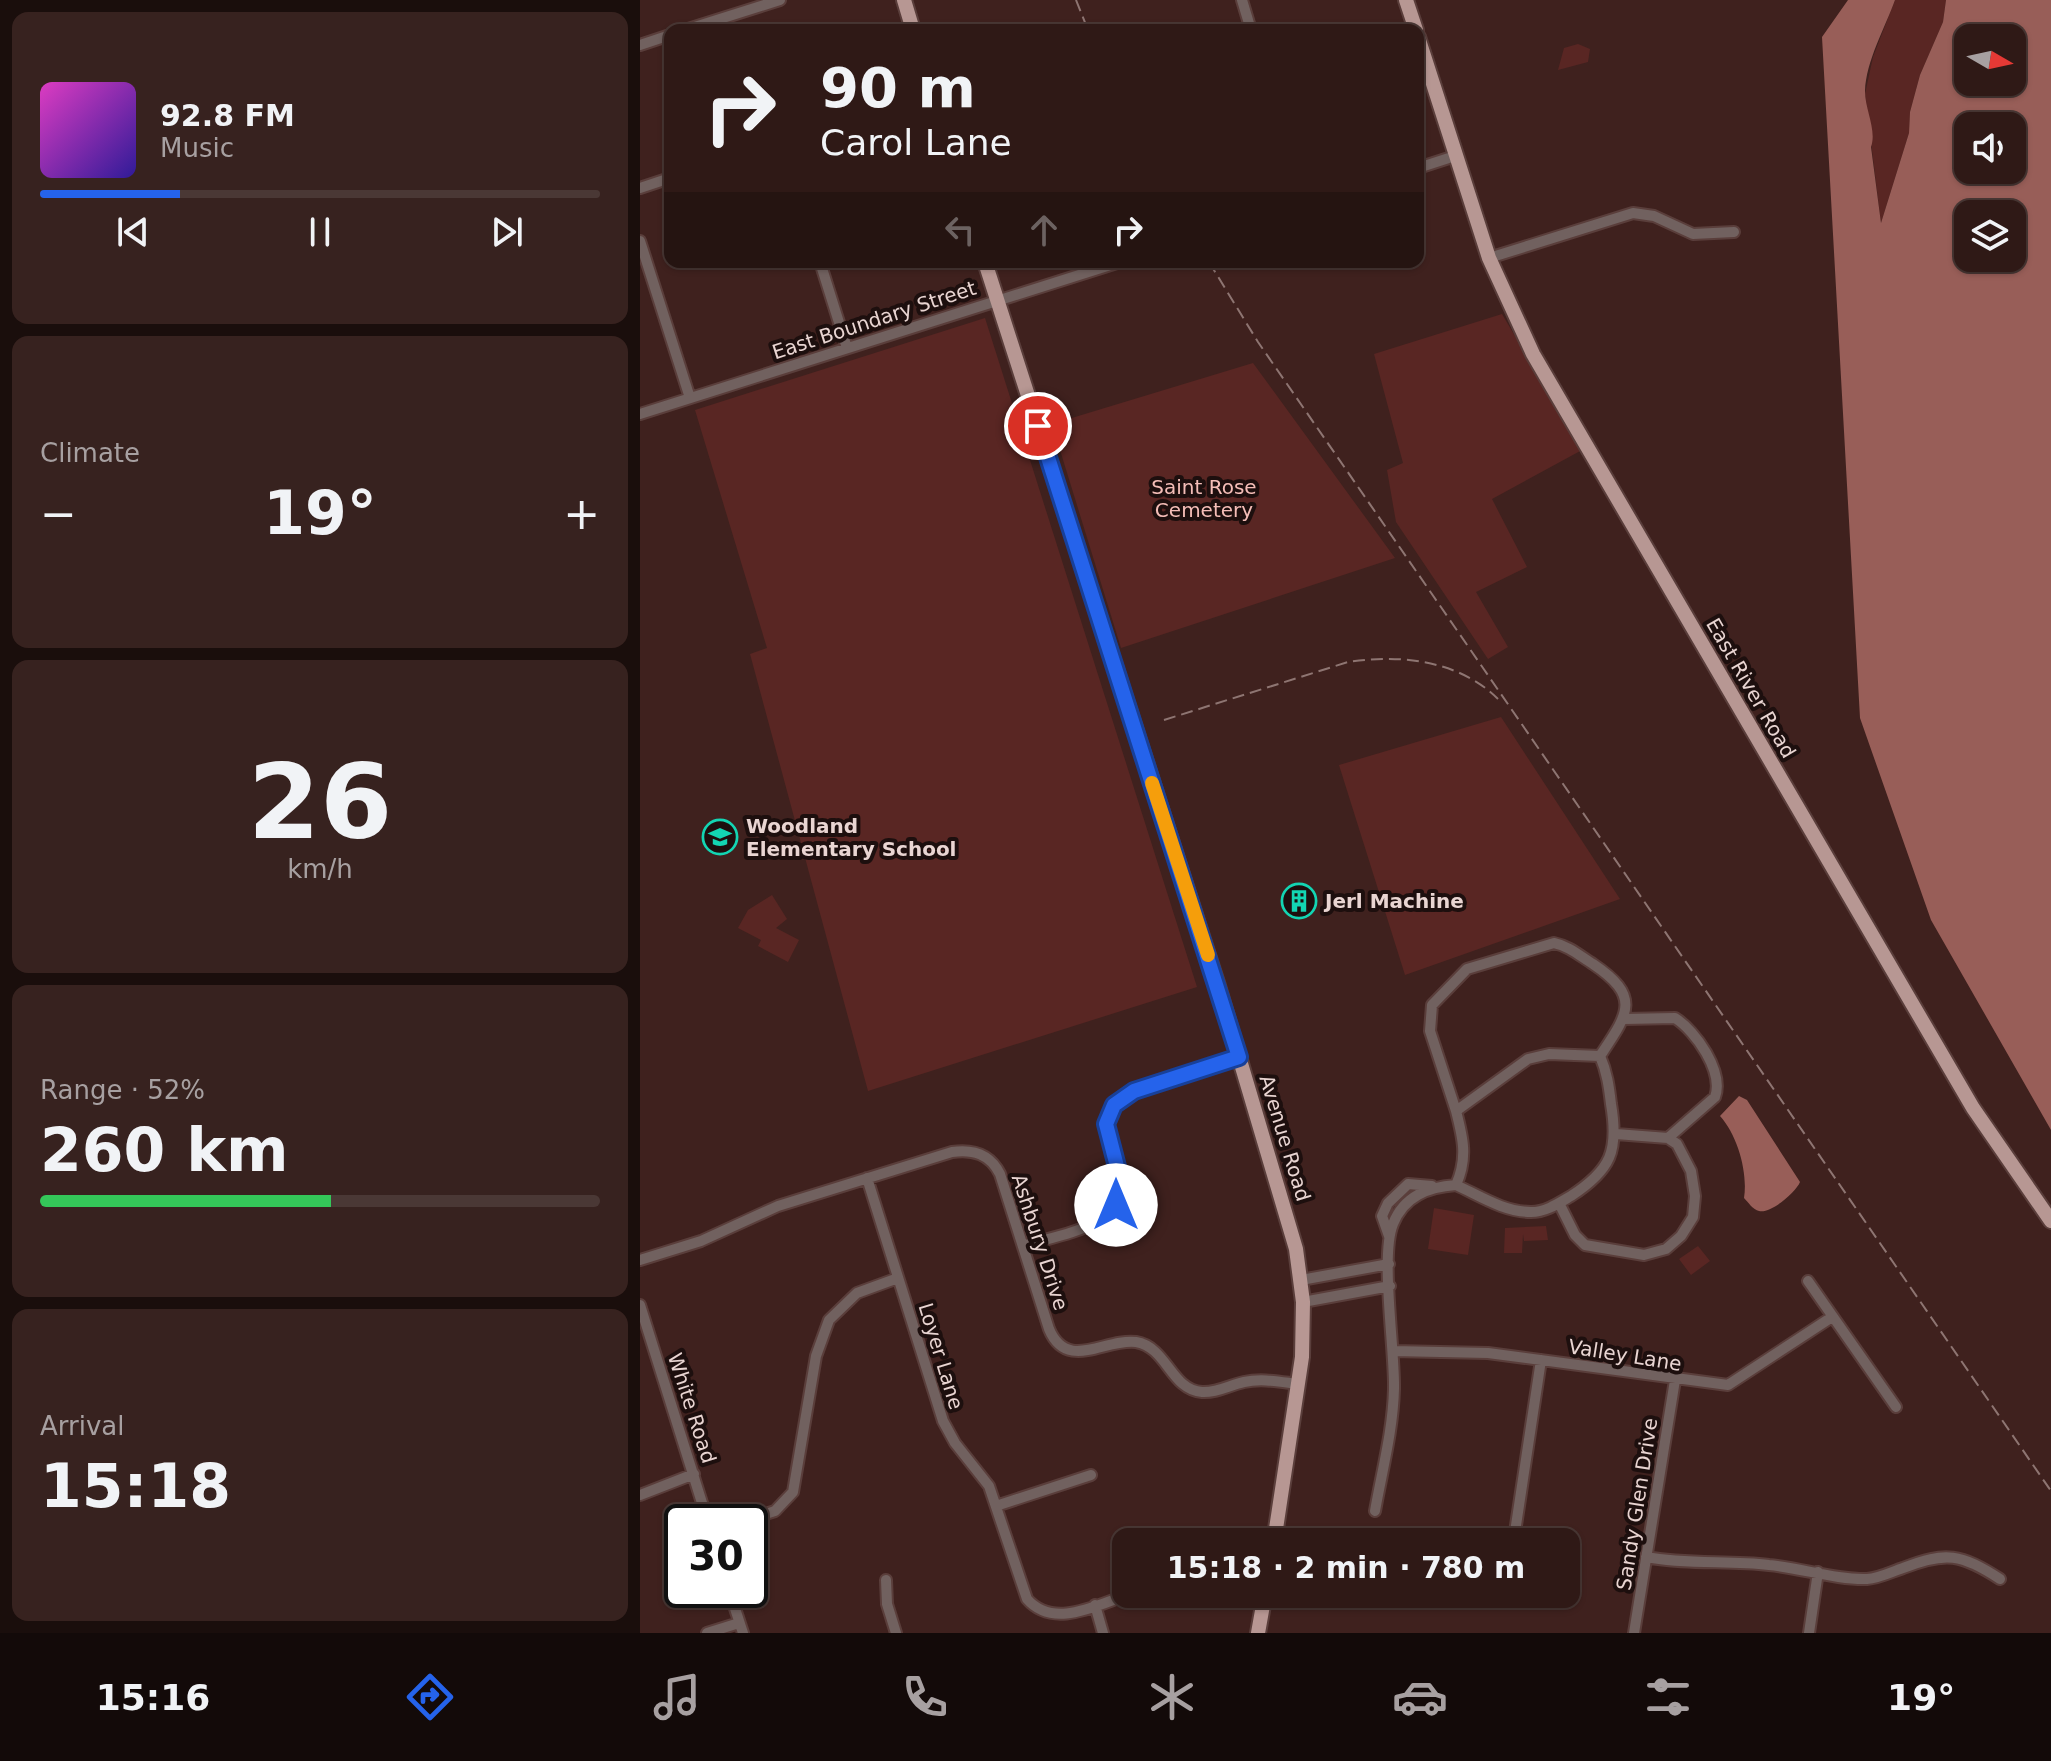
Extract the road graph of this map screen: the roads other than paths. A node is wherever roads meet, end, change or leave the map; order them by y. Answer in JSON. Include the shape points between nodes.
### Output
{"nodes":[{"id":1,"x":731,"y":0,"type":"edge"},
{"id":2,"x":780,"y":0,"type":"edge"},
{"id":3,"x":904,"y":0,"type":"edge"},
{"id":4,"x":1242,"y":0,"type":"edge"},
{"id":5,"x":1406,"y":0,"type":"edge"},
{"id":6,"x":736,"y":14,"type":"junction"},
{"id":7,"x":704,"y":24,"type":"edge"},
{"id":8,"x":911,"y":24,"type":"edge"},
{"id":9,"x":1249,"y":24,"type":"edge"},
{"id":10,"x":1414,"y":24,"type":"edge"},
{"id":11,"x":664,"y":37,"type":"edge"},
{"id":12,"x":640,"y":45,"type":"edge"},
{"id":13,"x":1424,"y":56,"type":"edge"},
{"id":14,"x":1455,"y":156,"type":"junction"},
{"id":15,"x":1424,"y":166,"type":"edge"},
{"id":16,"x":664,"y":180,"type":"edge"},
{"id":17,"x":640,"y":188,"type":"edge"},
{"id":18,"x":1734,"y":232,"type":"dead end"},
{"id":19,"x":640,"y":241,"type":"edge"},
{"id":20,"x":1489,"y":258,"type":"junction"},
{"id":21,"x":822,"y":268,"type":"edge"},
{"id":22,"x":987,"y":268,"type":"edge"},
{"id":23,"x":1101,"y":268,"type":"edge"},
{"id":24,"x":998,"y":300,"type":"junction"},
{"id":25,"x":847,"y":348,"type":"junction"},
{"id":26,"x":690,"y":398,"type":"junction"},
{"id":27,"x":640,"y":414,"type":"edge"},
{"id":28,"x":1624,"y":1019,"type":"junction"},
{"id":29,"x":1600,"y":1056,"type":"junction"},
{"id":30,"x":1239,"y":1057,"type":"junction"},
{"id":31,"x":1456,"y":1111,"type":"junction"},
{"id":32,"x":1616,"y":1134,"type":"junction"},
{"id":33,"x":1668,"y":1138,"type":"junction"},
{"id":34,"x":867,"y":1178,"type":"junction"},
{"id":35,"x":1456,"y":1185,"type":"junction"},
{"id":36,"x":1559,"y":1203,"type":"junction"},
{"id":37,"x":2051,"y":1221,"type":"edge"},
{"id":38,"x":1023,"y":1246,"type":"junction"},
{"id":39,"x":640,"y":1260,"type":"edge"},
{"id":40,"x":1389,"y":1264,"type":"junction"},
{"id":41,"x":898,"y":1278,"type":"junction"},
{"id":42,"x":1301,"y":1280,"type":"junction"},
{"id":43,"x":1808,"y":1281,"type":"dead end"},
{"id":44,"x":1390,"y":1286,"type":"junction"},
{"id":45,"x":1303,"y":1302,"type":"junction"},
{"id":46,"x":640,"y":1305,"type":"edge"},
{"id":47,"x":1832,"y":1317,"type":"junction"},
{"id":48,"x":1393,"y":1351,"type":"junction"},
{"id":49,"x":1541,"y":1360,"type":"junction"},
{"id":50,"x":1675,"y":1380,"type":"junction"},
{"id":51,"x":1299,"y":1384,"type":"junction"},
{"id":52,"x":1896,"y":1407,"type":"dead end"},
{"id":53,"x":694,"y":1474,"type":"junction"},
{"id":54,"x":1091,"y":1475,"type":"dead end"},
{"id":55,"x":640,"y":1495,"type":"edge"},
{"id":56,"x":703,"y":1504,"type":"edge"},
{"id":57,"x":996,"y":1506,"type":"junction"},
{"id":58,"x":1375,"y":1511,"type":"dead end"},
{"id":59,"x":768,"y":1513,"type":"edge"},
{"id":60,"x":1276,"y":1528,"type":"edge"},
{"id":61,"x":1516,"y":1528,"type":"edge"},
{"id":62,"x":1646,"y":1557,"type":"junction"},
{"id":63,"x":1818,"y":1572,"type":"junction"},
{"id":64,"x":2000,"y":1579,"type":"dead end"},
{"id":65,"x":886,"y":1580,"type":"dead end"},
{"id":66,"x":1112,"y":1600,"type":"edge"},
{"id":67,"x":1095,"y":1605,"type":"junction"},
{"id":68,"x":735,"y":1608,"type":"edge"},
{"id":69,"x":1262,"y":1608,"type":"edge"},
{"id":70,"x":741,"y":1628,"type":"edge"},
{"id":71,"x":707,"y":1633,"type":"edge"},
{"id":72,"x":896,"y":1633,"type":"edge"},
{"id":73,"x":1103,"y":1633,"type":"edge"},
{"id":74,"x":1258,"y":1633,"type":"edge"},
{"id":75,"x":1634,"y":1633,"type":"edge"},
{"id":76,"x":1809,"y":1633,"type":"edge"}],
"edges":[{"from":1,"to":6,"type":"street"},
{"from":2,"to":6,"type":"street"},
{"from":3,"to":8,"type":"main road"},
{"from":4,"to":9,"type":"street"},
{"from":5,"to":10,"type":"main road"},
{"from":6,"to":7,"type":"street"},
{"from":11,"to":12,"type":"street"},
{"from":13,"to":14,"type":"main road","name":"East River Road"},
{"from":14,"to":15,"type":"street"},
{"from":14,"to":20,"type":"main road","name":"East River Road"},
{"from":16,"to":17,"type":"street"},
{"from":18,"to":20,"type":"street","via":[[1693,234],[1654,216],[1633,213]]},
{"from":19,"to":26,"type":"street"},
{"from":20,"to":37,"type":"main road","name":"East River Road","via":[[1533,354],[1904,992],[1980,1119]]},
{"from":21,"to":25,"type":"street"},
{"from":22,"to":24,"type":"main road","name":"Avenue Road"},
{"from":23,"to":24,"type":"street","name":"East Boundary Street"},
{"from":24,"to":25,"type":"street","name":"East Boundary Street"},
{"from":24,"to":30,"type":"main road","name":"Avenue Road"},
{"from":25,"to":26,"type":"street","name":"East Boundary Street"},
{"from":26,"to":27,"type":"street","name":"East Boundary Street"},
{"from":28,"to":29,"type":"street"},
{"from":28,"to":31,"type":"street","via":[[1626,1001],[1618,983],[1560,944],[1467,969],[1432,1005],[1429,1015]]},
{"from":28,"to":33,"type":"street","via":[[1675,1018],[1717,1073],[1715,1097]]},
{"from":29,"to":31,"type":"street","via":[[1549,1054],[1528,1059]]},
{"from":29,"to":32,"type":"street"},
{"from":30,"to":38,"type":"street","via":[[1118,1099],[1106,1124],[1121,1182],[1116,1205],[1100,1221]]},
{"from":30,"to":42,"type":"main road","name":"Avenue Road","via":[[1287,1209]]},
{"from":31,"to":35,"type":"street","via":[[1464,1142],[1464,1167]]},
{"from":32,"to":33,"type":"street"},
{"from":32,"to":36,"type":"street","via":[[1600,1173]]},
{"from":33,"to":36,"type":"street","via":[[1691,1171],[1695,1208],[1688,1227],[1666,1249],[1644,1255],[1585,1245]]},
{"from":34,"to":38,"type":"street","name":"Ashbury Drive","via":[[952,1152],[979,1153],[997,1169]]},
{"from":34,"to":39,"type":"street","name":"Ashbury Drive"},
{"from":34,"to":41,"type":"street","name":"Loyer Lane"},
{"from":35,"to":36,"type":"street","via":[[1514,1210],[1532,1212]]},
{"from":35,"to":40,"type":"street","via":[[1434,1187],[1409,1200],[1389,1236]]},
{"from":38,"to":51,"type":"street","name":"Ashbury Drive","via":[[1049,1329],[1063,1347],[1080,1352],[1125,1342],[1144,1344],[1196,1391],[1256,1380]]},
{"from":40,"to":42,"type":"street"},
{"from":40,"to":44,"type":"street"},
{"from":41,"to":57,"type":"street","name":"Loyer Lane","via":[[943,1421],[989,1486]]},
{"from":41,"to":59,"type":"street","via":[[857,1293],[829,1320],[819,1342],[793,1492]]},
{"from":42,"to":45,"type":"main road","name":"Avenue Road"},
{"from":43,"to":47,"type":"street"},
{"from":44,"to":45,"type":"street"},
{"from":44,"to":48,"type":"street"},
{"from":45,"to":51,"type":"main road","name":"Avenue Road"},
{"from":46,"to":53,"type":"street","name":"White Road"},
{"from":47,"to":50,"type":"street","name":"Valley Lane","via":[[1732,1384]]},
{"from":47,"to":52,"type":"street"},
{"from":48,"to":49,"type":"street","name":"Valley Lane","via":[[1464,1351]]},
{"from":48,"to":58,"type":"street","via":[[1393,1403]]},
{"from":49,"to":50,"type":"street","name":"Valley Lane"},
{"from":49,"to":61,"type":"street"},
{"from":50,"to":62,"type":"street","name":"Sandy Glen Drive"},
{"from":51,"to":60,"type":"main road","name":"Avenue Road"},
{"from":53,"to":55,"type":"street"},
{"from":53,"to":56,"type":"street","name":"White Road"},
{"from":54,"to":57,"type":"street"},
{"from":57,"to":67,"type":"street","name":"Loyer Lane","via":[[1031,1603],[1057,1615]]},
{"from":62,"to":63,"type":"street"},
{"from":62,"to":75,"type":"street","name":"Sandy Glen Drive"},
{"from":63,"to":64,"type":"street","via":[[1872,1578],[1921,1560],[1951,1556]]},
{"from":63,"to":76,"type":"street"},
{"from":65,"to":72,"type":"street"},
{"from":66,"to":67,"type":"street","name":"Loyer Lane"},
{"from":67,"to":73,"type":"street"},
{"from":68,"to":70,"type":"street"},
{"from":69,"to":74,"type":"main road"},
{"from":70,"to":71,"type":"street"}]}
